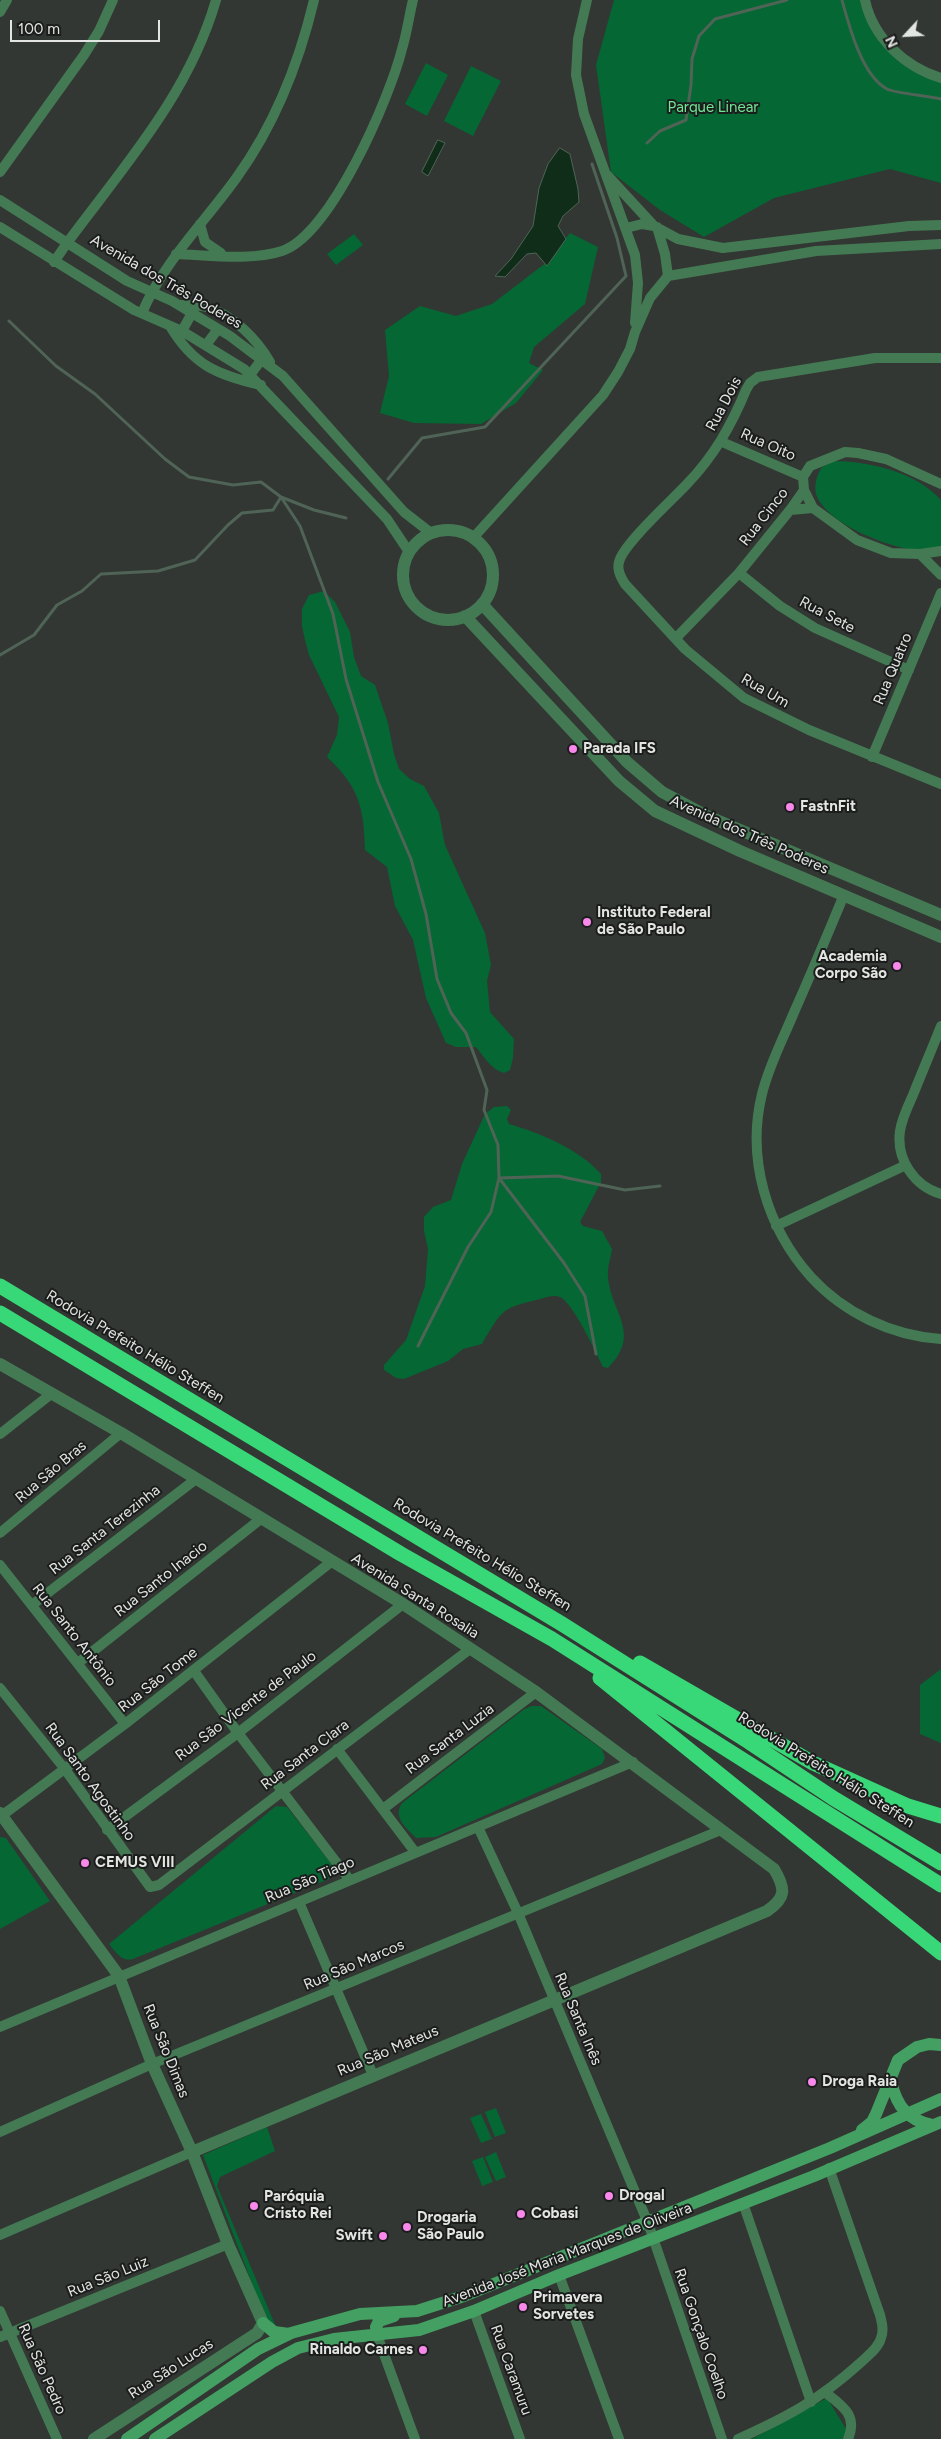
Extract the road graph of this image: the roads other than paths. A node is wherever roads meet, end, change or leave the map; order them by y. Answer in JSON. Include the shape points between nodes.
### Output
{"nodes":[{"id":1,"x":7,"y":0,"type":"edge"},
{"id":2,"x":113,"y":0,"type":"edge"},
{"id":3,"x":216,"y":0,"type":"edge"},
{"id":4,"x":314,"y":0,"type":"edge"},
{"id":5,"x":413,"y":0,"type":"edge"},
{"id":6,"x":587,"y":0,"type":"edge"},
{"id":7,"x":865,"y":0,"type":"edge"},
{"id":8,"x":0,"y":12,"type":"edge"},
{"id":9,"x":941,"y":78,"type":"edge"},
{"id":10,"x":0,"y":172,"type":"edge"},
{"id":11,"x":607,"y":175,"type":"junction"},
{"id":12,"x":0,"y":200,"type":"edge"},
{"id":13,"x":200,"y":224,"type":"junction"},
{"id":14,"x":941,"y":225,"type":"edge"},
{"id":15,"x":655,"y":226,"type":"junction"},
{"id":16,"x":0,"y":227,"type":"edge"},
{"id":17,"x":626,"y":228,"type":"junction"},
{"id":18,"x":67,"y":243,"type":"junction"},
{"id":19,"x":941,"y":244,"type":"edge"},
{"id":20,"x":176,"y":254,"type":"junction"},
{"id":21,"x":224,"y":255,"type":"junction"},
{"id":22,"x":54,"y":262,"type":"junction"},
{"id":23,"x":668,"y":276,"type":"junction"},
{"id":24,"x":151,"y":292,"type":"junction"},
{"id":25,"x":178,"y":305,"type":"junction"},
{"id":26,"x":142,"y":313,"type":"junction"},
{"id":27,"x":192,"y":313,"type":"junction"},
{"id":28,"x":170,"y":326,"type":"junction"},
{"id":29,"x":218,"y":329,"type":"junction"},
{"id":30,"x":182,"y":331,"type":"junction"},
{"id":31,"x":635,"y":332,"type":"junction"},
{"id":32,"x":206,"y":345,"type":"junction"},
{"id":33,"x":941,"y":358,"type":"edge"},
{"id":34,"x":262,"y":359,"type":"junction"},
{"id":35,"x":275,"y":370,"type":"junction"},
{"id":36,"x":250,"y":375,"type":"junction"},
{"id":37,"x":262,"y":385,"type":"junction"},
{"id":38,"x":722,"y":442,"type":"junction"},
{"id":39,"x":803,"y":477,"type":"junction"},
{"id":40,"x":941,"y":484,"type":"edge"},
{"id":41,"x":804,"y":490,"type":"junction"},
{"id":42,"x":812,"y":508,"type":"junction"},
{"id":43,"x":790,"y":510,"type":"junction"},
{"id":44,"x":431,"y":533,"type":"junction"},
{"id":45,"x":473,"y":538,"type":"junction"},
{"id":46,"x":941,"y":551,"type":"edge"},
{"id":47,"x":409,"y":552,"type":"junction"},
{"id":48,"x":920,"y":554,"type":"junction"},
{"id":49,"x":618,"y":565,"type":"joint"},
{"id":50,"x":739,"y":573,"type":"junction"},
{"id":51,"x":941,"y":574,"type":"edge"},
{"id":52,"x":941,"y":593,"type":"edge"},
{"id":53,"x":482,"y":604,"type":"junction"},
{"id":54,"x":465,"y":616,"type":"junction"},
{"id":55,"x":676,"y":638,"type":"junction"},
{"id":56,"x":909,"y":670,"type":"junction"},
{"id":57,"x":872,"y":756,"type":"junction"},
{"id":58,"x":941,"y":784,"type":"edge"},
{"id":59,"x":844,"y":895,"type":"junction"},
{"id":60,"x":941,"y":915,"type":"edge"},
{"id":61,"x":941,"y":937,"type":"edge"},
{"id":62,"x":941,"y":1026,"type":"edge"},
{"id":63,"x":906,"y":1165,"type":"junction"},
{"id":64,"x":941,"y":1194,"type":"edge"},
{"id":65,"x":776,"y":1226,"type":"junction"},
{"id":66,"x":0,"y":1286,"type":"edge"},
{"id":67,"x":0,"y":1313,"type":"edge"},
{"id":68,"x":941,"y":1339,"type":"edge"},
{"id":69,"x":0,"y":1364,"type":"edge"},
{"id":70,"x":51,"y":1394,"type":"junction"},
{"id":71,"x":121,"y":1433,"type":"junction"},
{"id":72,"x":0,"y":1434,"type":"edge"},
{"id":73,"x":196,"y":1479,"type":"junction"},
{"id":74,"x":262,"y":1518,"type":"junction"},
{"id":75,"x":0,"y":1533,"type":"edge"},
{"id":76,"x":331,"y":1562,"type":"junction"},
{"id":77,"x":0,"y":1565,"type":"edge"},
{"id":78,"x":4,"y":1579,"type":"edge"},
{"id":79,"x":403,"y":1604,"type":"junction"},
{"id":80,"x":32,"y":1605,"type":"junction"},
{"id":81,"x":562,"y":1624,"type":"junction"},
{"id":82,"x":552,"y":1639,"type":"junction"},
{"id":83,"x":470,"y":1649,"type":"junction"},
{"id":84,"x":78,"y":1663,"type":"junction"},
{"id":85,"x":194,"y":1670,"type":"junction"},
{"id":86,"x":0,"y":1688,"type":"edge"},
{"id":87,"x":536,"y":1692,"type":"junction"},
{"id":88,"x":125,"y":1724,"type":"junction"},
{"id":89,"x":238,"y":1733,"type":"junction"},
{"id":90,"x":337,"y":1750,"type":"junction"},
{"id":91,"x":633,"y":1762,"type":"junction"},
{"id":92,"x":64,"y":1768,"type":"junction"},
{"id":93,"x":282,"y":1791,"type":"junction"},
{"id":94,"x":383,"y":1809,"type":"junction"},
{"id":95,"x":1,"y":1815,"type":"edge"},
{"id":96,"x":941,"y":1816,"type":"edge"},
{"id":97,"x":478,"y":1827,"type":"junction"},
{"id":98,"x":107,"y":1830,"type":"junction"},
{"id":99,"x":721,"y":1830,"type":"junction"},
{"id":100,"x":415,"y":1852,"type":"junction"},
{"id":101,"x":941,"y":1863,"type":"edge"},
{"id":102,"x":349,"y":1879,"type":"junction"},
{"id":103,"x":159,"y":1885,"type":"joint"},
{"id":104,"x":941,"y":1885,"type":"edge"},
{"id":105,"x":783,"y":1892,"type":"joint"},
{"id":106,"x":299,"y":1902,"type":"junction"},
{"id":107,"x":518,"y":1913,"type":"junction"},
{"id":108,"x":941,"y":1953,"type":"edge"},
{"id":109,"x":119,"y":1976,"type":"junction"},
{"id":110,"x":336,"y":1989,"type":"junction"},
{"id":111,"x":553,"y":1999,"type":"junction"},
{"id":112,"x":0,"y":2027,"type":"edge"},
{"id":113,"x":941,"y":2045,"type":"edge"},
{"id":114,"x":152,"y":2064,"type":"junction"},
{"id":115,"x":373,"y":2075,"type":"junction"},
{"id":116,"x":891,"y":2082,"type":"junction"},
{"id":117,"x":941,"y":2099,"type":"edge"},
{"id":118,"x":907,"y":2115,"type":"junction"},
{"id":119,"x":936,"y":2124,"type":"edge"},
{"id":120,"x":0,"y":2132,"type":"edge"},
{"id":121,"x":849,"y":2138,"type":"junction"},
{"id":122,"x":192,"y":2152,"type":"junction"},
{"id":123,"x":830,"y":2168,"type":"junction"},
{"id":124,"x":743,"y":2203,"type":"junction"},
{"id":125,"x":648,"y":2223,"type":"junction"},
{"id":126,"x":0,"y":2235,"type":"edge"},
{"id":127,"x":653,"y":2238,"type":"junction"},
{"id":128,"x":228,"y":2244,"type":"junction"},
{"id":129,"x":559,"y":2275,"type":"junction"},
{"id":130,"x":464,"y":2296,"type":"junction"},
{"id":131,"x":0,"y":2311,"type":"edge"},
{"id":132,"x":412,"y":2312,"type":"junction"},
{"id":133,"x":474,"y":2312,"type":"junction"},
{"id":134,"x":438,"y":2322,"type":"junction"},
{"id":135,"x":263,"y":2323,"type":"junction"},
{"id":136,"x":291,"y":2333,"type":"junction"},
{"id":137,"x":4,"y":2335,"type":"edge"},
{"id":138,"x":377,"y":2335,"type":"junction"},
{"id":139,"x":259,"y":2348,"type":"junction"},
{"id":140,"x":826,"y":2393,"type":"junction"},
{"id":141,"x":811,"y":2402,"type":"junction"},
{"id":142,"x":57,"y":2439,"type":"edge"},
{"id":143,"x":94,"y":2439,"type":"edge"},
{"id":144,"x":127,"y":2439,"type":"edge"},
{"id":145,"x":155,"y":2439,"type":"edge"},
{"id":146,"x":415,"y":2439,"type":"edge"},
{"id":147,"x":520,"y":2439,"type":"edge"},
{"id":148,"x":619,"y":2439,"type":"edge"},
{"id":149,"x":722,"y":2439,"type":"edge"},
{"id":150,"x":738,"y":2439,"type":"edge"},
{"id":151,"x":848,"y":2439,"type":"edge"}],
"edges":[{"from":1,"to":8,"type":"street"},
{"from":2,"to":10,"type":"street","via":[[84,55]]},
{"from":3,"to":18,"type":"street","via":[[198,50],[173,99]]},
{"from":4,"to":13,"type":"street","via":[[305,37],[276,110],[237,176]]},
{"from":5,"to":21,"type":"street","via":[[402,49],[375,122],[317,224],[306,237],[283,251]]},
{"from":6,"to":11,"type":"street","via":[[578,39],[576,75],[584,114]]},
{"from":7,"to":9,"type":"street","via":[[868,13],[884,40],[907,62]]},
{"from":11,"to":15,"type":"street"},
{"from":11,"to":17,"type":"street"},
{"from":12,"to":18,"type":"street","name":"Avenida dos Três Poderes"},
{"from":13,"to":20,"type":"street"},
{"from":13,"to":21,"type":"street","via":[[206,242]]},
{"from":14,"to":15,"type":"street","via":[[723,248],[678,239]]},
{"from":15,"to":17,"type":"street","via":[[642,224]]},
{"from":15,"to":23,"type":"street","via":[[665,254]]},
{"from":16,"to":22,"type":"street"},
{"from":17,"to":31,"type":"street","via":[[637,268]]},
{"from":18,"to":22,"type":"street"},
{"from":18,"to":24,"type":"street","name":"Avenida dos Três Poderes","via":[[127,281]]},
{"from":19,"to":23,"type":"street","via":[[816,251]]},
{"from":20,"to":21,"type":"street"},
{"from":20,"to":24,"type":"street"},
{"from":22,"to":26,"type":"street"},
{"from":23,"to":31,"type":"street","via":[[650,298]]},
{"from":24,"to":25,"type":"street","name":"Avenida dos Três Poderes"},
{"from":24,"to":26,"type":"street"},
{"from":25,"to":27,"type":"street","name":"Avenida dos Três Poderes"},
{"from":25,"to":35,"type":"street","via":[[209,308],[231,320],[252,337]]},
{"from":26,"to":28,"type":"street"},
{"from":27,"to":29,"type":"street","name":"Avenida dos Três Poderes"},
{"from":27,"to":30,"type":"street"},
{"from":28,"to":30,"type":"street"},
{"from":28,"to":37,"type":"street","via":[[186,350],[211,369],[233,379]]},
{"from":29,"to":32,"type":"street"},
{"from":29,"to":34,"type":"street","name":"Avenida dos Três Poderes"},
{"from":30,"to":32,"type":"street"},
{"from":31,"to":45,"type":"street","via":[[630,349],[603,395]]},
{"from":32,"to":36,"type":"street"},
{"from":33,"to":38,"type":"street","name":"Rua Dois","via":[[874,358],[758,377],[746,390]]},
{"from":34,"to":35,"type":"street","name":"Avenida dos Três Poderes"},
{"from":34,"to":36,"type":"street"},
{"from":35,"to":44,"type":"street","name":"Avenida dos Três Poderes","via":[[404,512]]},
{"from":36,"to":37,"type":"street"},
{"from":37,"to":47,"type":"street","via":[[387,519]]},
{"from":38,"to":39,"type":"street","name":"Rua Oito"},
{"from":38,"to":49,"type":"street","name":"Rua Dois","via":[[690,482],[630,546]]},
{"from":39,"to":40,"type":"street","name":"Rua Cinco","via":[[810,466],[845,452],[886,459]]},
{"from":39,"to":41,"type":"street","name":"Rua Cinco"},
{"from":41,"to":42,"type":"street"},
{"from":41,"to":43,"type":"street","name":"Rua Cinco"},
{"from":42,"to":43,"type":"street"},
{"from":42,"to":48,"type":"street","via":[[857,540],[891,553]]},
{"from":43,"to":50,"type":"street","name":"Rua Cinco"},
{"from":44,"to":45,"type":"street","via":[[453,530]]},
{"from":44,"to":47,"type":"street"},
{"from":45,"to":53,"type":"street","via":[[484,548],[491,562],[490,592]]},
{"from":46,"to":48,"type":"street"},
{"from":47,"to":54,"type":"street","via":[[403,579],[406,593],[414,604],[425,614],[438,619],[452,620]]},
{"from":48,"to":51,"type":"street"},
{"from":49,"to":55,"type":"street","name":"Rua Um","via":[[625,584]]},
{"from":50,"to":55,"type":"street","name":"Rua Cinco"},
{"from":50,"to":56,"type":"street","name":"Rua Sete","via":[[780,606],[815,628]]},
{"from":52,"to":56,"type":"street","name":"Rua Quatro"},
{"from":53,"to":54,"type":"street"},
{"from":53,"to":60,"type":"street","name":"Avenida dos Três Poderes","via":[[627,762],[662,792],[706,816]]},
{"from":54,"to":59,"type":"street","name":"Avenida dos Três Poderes","via":[[638,799],[676,822]]},
{"from":55,"to":57,"type":"street","name":"Rua Um","via":[[713,674],[752,703]]},
{"from":56,"to":57,"type":"street","name":"Rua Quatro"},
{"from":57,"to":58,"type":"street","name":"Rua Um"},
{"from":59,"to":61,"type":"street","name":"Avenida dos Três Poderes"},
{"from":59,"to":65,"type":"street","via":[[762,1094],[757,1128],[758,1161],[764,1194]]},
{"from":62,"to":63,"type":"street","via":[[902,1123],[900,1149]]},
{"from":63,"to":64,"type":"street","via":[[923,1185]]},
{"from":63,"to":65,"type":"street"},
{"from":65,"to":68,"type":"street","via":[[804,1269],[841,1303],[886,1327],[920,1337]]},
{"from":66,"to":81,"type":"highway","name":"Rodovia Prefeito Hélio Steffen"},
{"from":67,"to":82,"type":"highway","via":[[401,1554]]},
{"from":69,"to":70,"type":"street","name":"Avenida Santa Rosalia"},
{"from":70,"to":71,"type":"street","name":"Avenida Santa Rosalia"},
{"from":70,"to":72,"type":"street"},
{"from":71,"to":73,"type":"street","name":"Avenida Santa Rosalia"},
{"from":71,"to":75,"type":"street","name":"Rua São Bras"},
{"from":73,"to":74,"type":"street","name":"Avenida Santa Rosalia"},
{"from":73,"to":80,"type":"street","name":"Rua Santa Terezinha"},
{"from":74,"to":76,"type":"street","name":"Avenida Santa Rosalia"},
{"from":74,"to":84,"type":"street","name":"Rua Santo Inacio"},
{"from":76,"to":79,"type":"street","name":"Avenida Santa Rosalia"},
{"from":76,"to":85,"type":"street","name":"Rua São Tome"},
{"from":77,"to":78,"type":"street","name":"Rua Santo Antônio"},
{"from":78,"to":80,"type":"street","name":"Rua Santo Antônio"},
{"from":79,"to":83,"type":"street","name":"Avenida Santa Rosalia"},
{"from":79,"to":89,"type":"street","name":"Rua São Vicente de Paulo"},
{"from":80,"to":84,"type":"street","name":"Rua Santo Antônio"},
{"from":81,"to":96,"type":"highway","via":[[660,1673],[813,1763],[908,1806]]},
{"from":81,"to":101,"type":"highway","name":"Rodovia Prefeito Hélio Steffen","via":[[833,1798]]},
{"from":82,"to":104,"type":"highway"},
{"from":82,"to":108,"type":"highway"},
{"from":83,"to":87,"type":"street","name":"Avenida Santa Rosalia"},
{"from":83,"to":90,"type":"street","name":"Rua Santa Clara"},
{"from":84,"to":88,"type":"street","name":"Rua Santo Antônio"},
{"from":85,"to":88,"type":"street","name":"Rua São Tome"},
{"from":85,"to":89,"type":"street"},
{"from":86,"to":92,"type":"street","name":"Rua Santo Agostinho"},
{"from":87,"to":91,"type":"street","name":"Avenida Santa Rosalia"},
{"from":87,"to":94,"type":"street","name":"Rua Santa Luzia"},
{"from":88,"to":92,"type":"street","name":"Rua São Tome"},
{"from":89,"to":93,"type":"street"},
{"from":89,"to":98,"type":"street","name":"Rua São Vicente de Paulo"},
{"from":90,"to":93,"type":"street","name":"Rua Santa Clara"},
{"from":90,"to":94,"type":"street"},
{"from":91,"to":97,"type":"street","name":"Rua São Tiago"},
{"from":91,"to":99,"type":"street","name":"Avenida Santa Rosalia"},
{"from":92,"to":95,"type":"street","name":"Rua São Tome"},
{"from":92,"to":98,"type":"street","name":"Rua Santo Agostinho"},
{"from":93,"to":102,"type":"street"},
{"from":93,"to":103,"type":"street","name":"Rua Santa Clara"},
{"from":94,"to":100,"type":"street"},
{"from":95,"to":109,"type":"street","name":"Rua São Dimas"},
{"from":97,"to":100,"type":"street","name":"Rua São Tiago"},
{"from":97,"to":107,"type":"street","name":"Rua Santa Inês"},
{"from":98,"to":103,"type":"street","name":"Rua Santo Agostinho","via":[[150,1888]]},
{"from":99,"to":105,"type":"street","name":"Avenida Santa Rosalia","via":[[774,1869]]},
{"from":99,"to":107,"type":"street","name":"Rua São Marcos"},
{"from":100,"to":102,"type":"street","name":"Rua São Tiago"},
{"from":102,"to":106,"type":"street","name":"Rua São Tiago"},
{"from":105,"to":111,"type":"street","name":"Rua São Mateus","via":[[778,1904],[766,1911]]},
{"from":106,"to":109,"type":"street","name":"Rua São Tiago"},
{"from":106,"to":110,"type":"street"},
{"from":107,"to":110,"type":"street","name":"Rua São Marcos"},
{"from":107,"to":111,"type":"street","name":"Rua Santa Inês"},
{"from":109,"to":112,"type":"street","name":"Rua São Tiago"},
{"from":109,"to":114,"type":"street","name":"Rua São Dimas"},
{"from":110,"to":114,"type":"street","name":"Rua São Marcos"},
{"from":110,"to":115,"type":"street"},
{"from":111,"to":115,"type":"street","name":"Rua São Mateus"},
{"from":111,"to":125,"type":"street","name":"Rua Santa Inês"},
{"from":113,"to":116,"type":"main road","via":[[929,2044],[906,2053],[894,2068]]},
{"from":114,"to":120,"type":"street","name":"Rua São Marcos"},
{"from":114,"to":122,"type":"street","name":"Rua São Dimas"},
{"from":115,"to":122,"type":"street","name":"Rua São Mateus"},
{"from":116,"to":118,"type":"main road","via":[[894,2097]]},
{"from":116,"to":121,"type":"main road","via":[[872,2122]]},
{"from":117,"to":118,"type":"main road"},
{"from":118,"to":119,"type":"main road","via":[[920,2123]]},
{"from":118,"to":121,"type":"main road"},
{"from":119,"to":123,"type":"main road","name":"Avenida José Maria Marques de Oliveira"},
{"from":121,"to":125,"type":"main road","name":"Avenida José Maria Marques de Oliveira"},
{"from":122,"to":126,"type":"street","name":"Rua São Mateus"},
{"from":122,"to":128,"type":"street","name":"Rua São Dimas"},
{"from":123,"to":124,"type":"main road","name":"Avenida José Maria Marques de Oliveira"},
{"from":123,"to":140,"type":"street","via":[[883,2326],[875,2349]]},
{"from":124,"to":127,"type":"main road","name":"Avenida José Maria Marques de Oliveira"},
{"from":124,"to":141,"type":"street"},
{"from":125,"to":127,"type":"street","name":"Rua Santa Inês"},
{"from":125,"to":130,"type":"main road","name":"Avenida José Maria Marques de Oliveira"},
{"from":127,"to":129,"type":"main road","name":"Avenida José Maria Marques de Oliveira"},
{"from":127,"to":149,"type":"street","name":"Rua Gonçalo Coelho"},
{"from":128,"to":135,"type":"street","name":"Rua São Dimas"},
{"from":128,"to":137,"type":"street","name":"Rua São Luiz"},
{"from":129,"to":133,"type":"main road","name":"Avenida José Maria Marques de Oliveira"},
{"from":129,"to":148,"type":"street"},
{"from":130,"to":132,"type":"main road","name":"Avenida José Maria Marques de Oliveira"},
{"from":130,"to":134,"type":"main road","via":[[470,2299],[471,2304]]},
{"from":131,"to":137,"type":"street","name":"Rua São Pedro"},
{"from":132,"to":136,"type":"main road","name":"Avenida José Maria Marques de Oliveira","via":[[360,2314]]},
{"from":132,"to":138,"type":"main road","via":[[381,2319],[377,2323]]},
{"from":133,"to":134,"type":"main road","name":"Avenida José Maria Marques de Oliveira"},
{"from":133,"to":147,"type":"street","name":"Rua Caramuru"},
{"from":134,"to":138,"type":"main road","name":"Avenida José Maria Marques de Oliveira","via":[[419,2330]]},
{"from":135,"to":136,"type":"main road","via":[[274,2332]]},
{"from":135,"to":139,"type":"main road","via":[[264,2333]]},
{"from":135,"to":143,"type":"street","name":"Rua São Lucas","via":[[257,2333]]},
{"from":136,"to":139,"type":"main road","name":"Avenida José Maria Marques de Oliveira"},
{"from":137,"to":142,"type":"street","name":"Rua São Pedro"},
{"from":138,"to":145,"type":"main road","name":"Avenida José Maria Marques de Oliveira","via":[[334,2339],[298,2348]]},
{"from":138,"to":146,"type":"street"},
{"from":139,"to":144,"type":"main road","name":"Avenida José Maria Marques de Oliveira"},
{"from":140,"to":141,"type":"street"},
{"from":140,"to":151,"type":"street","via":[[850,2415],[852,2430]]},
{"from":141,"to":150,"type":"street"}]}
